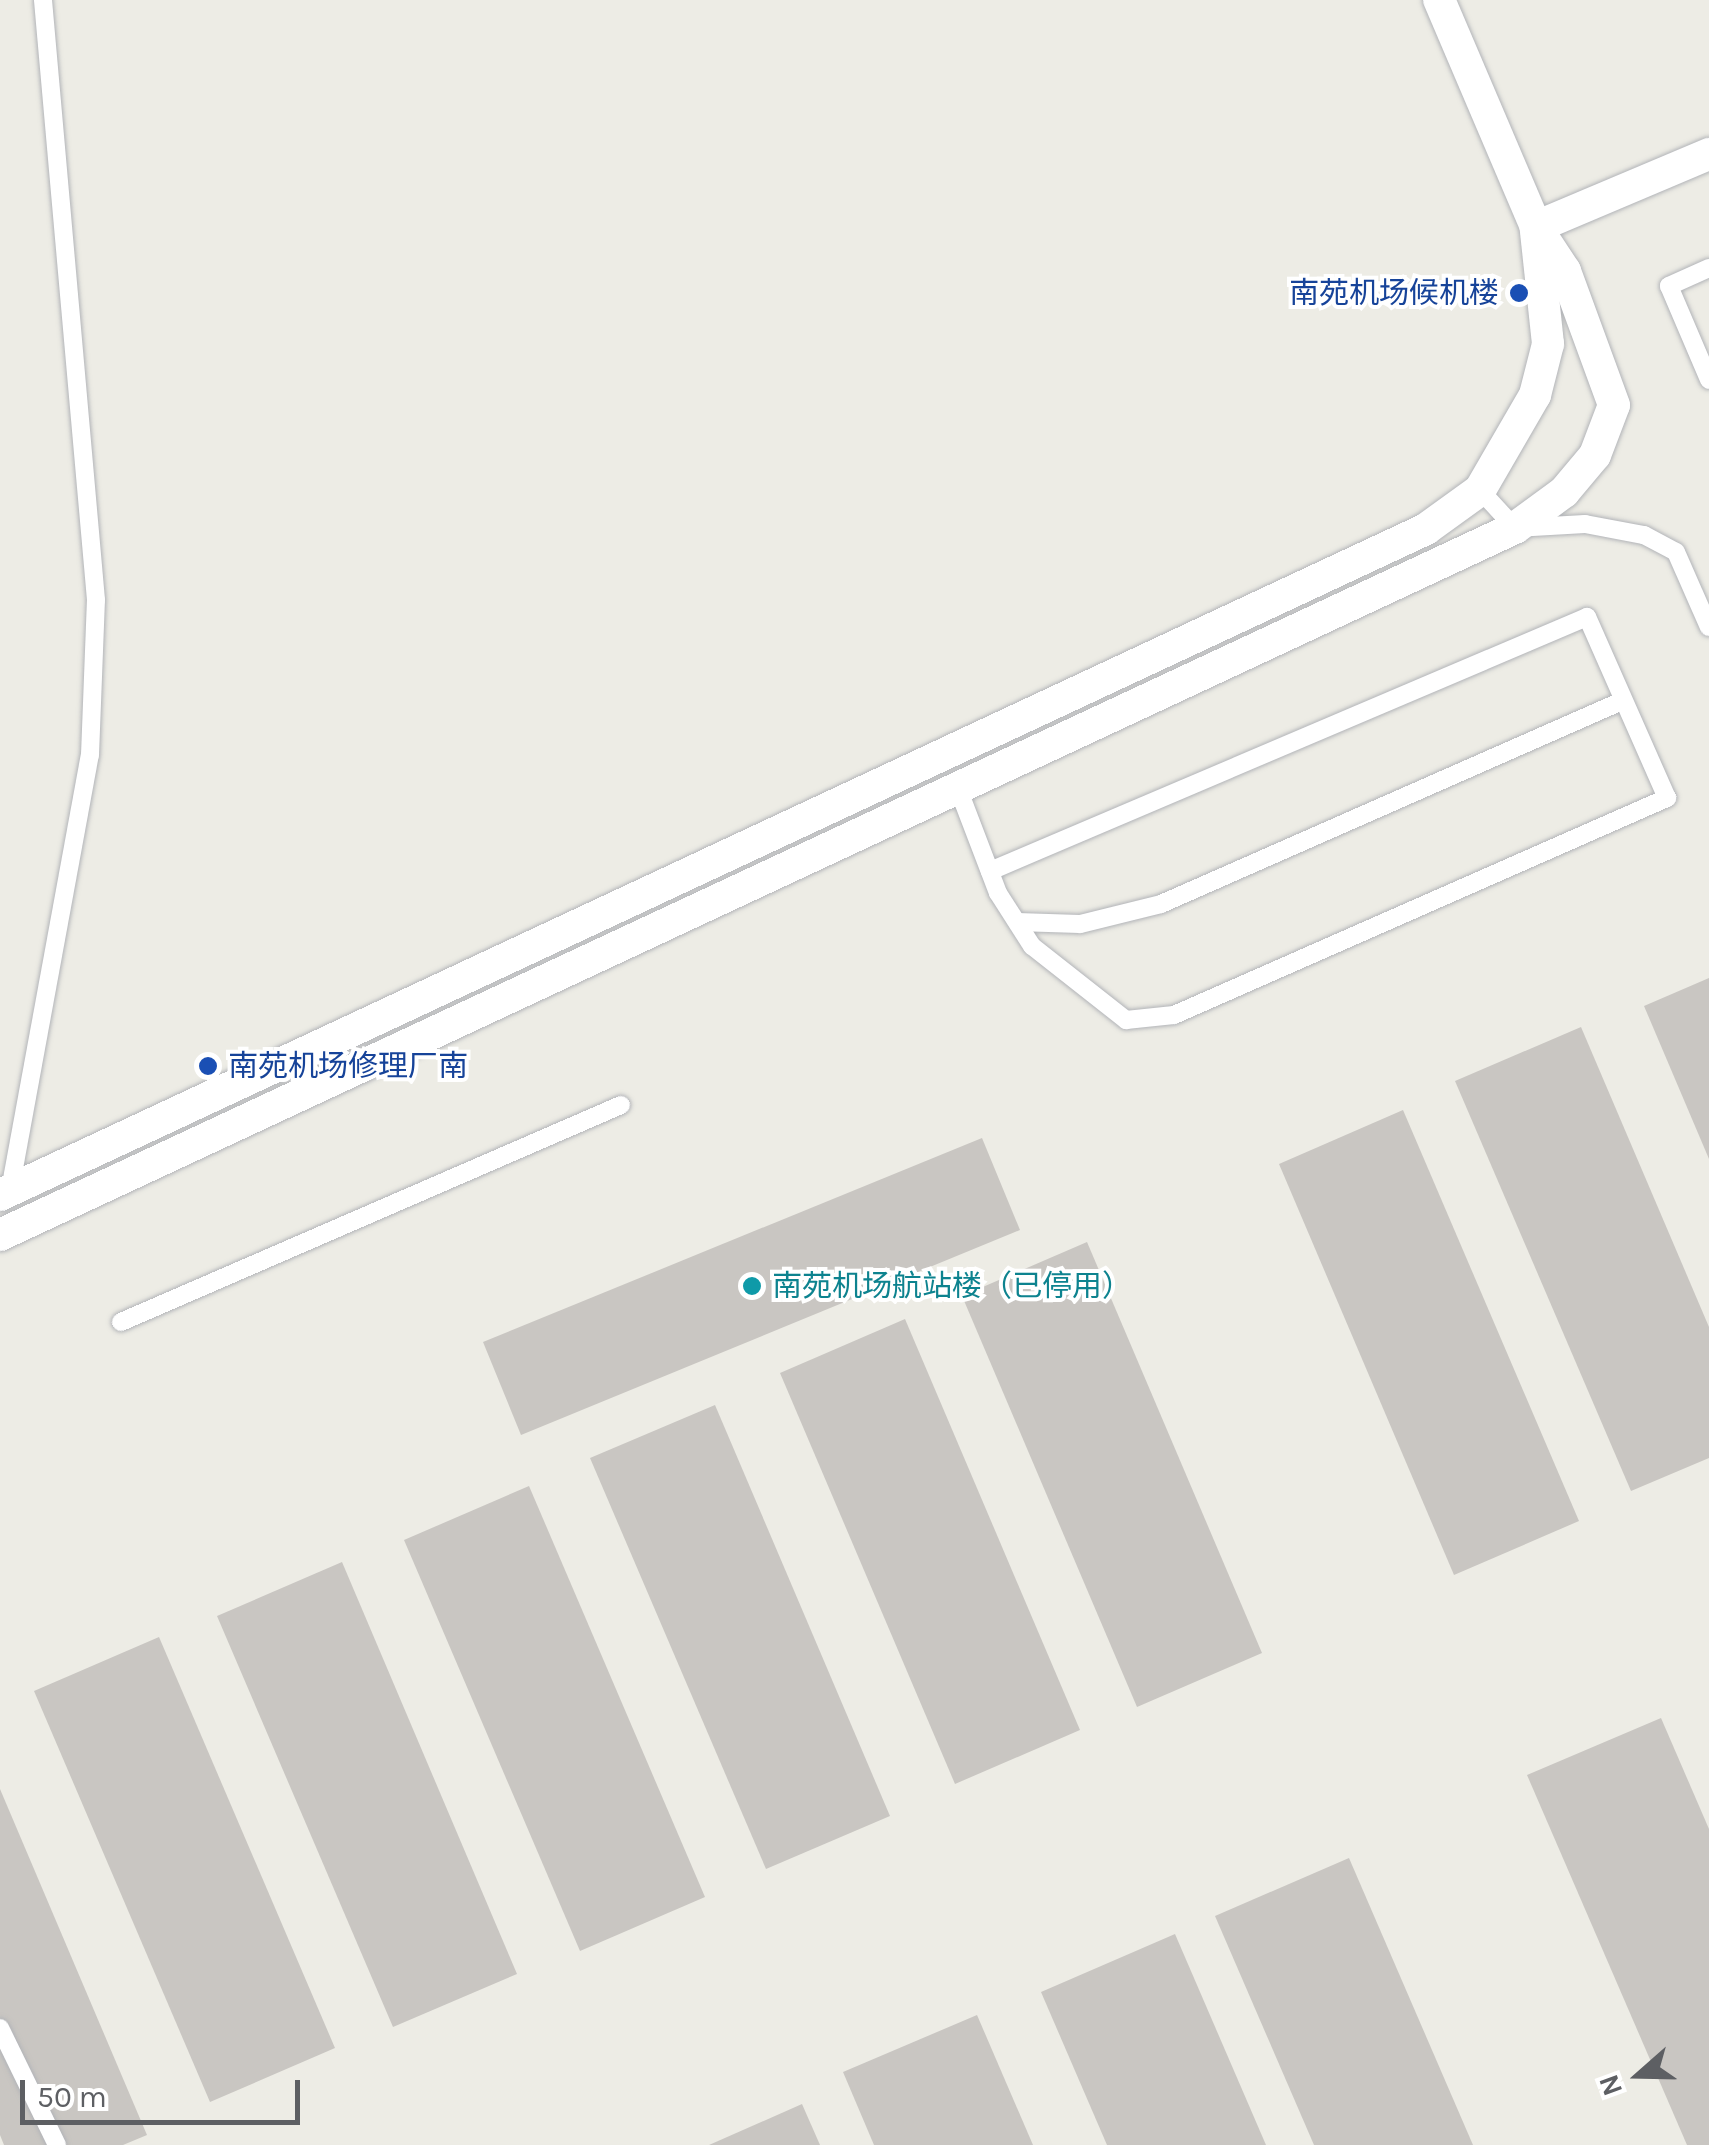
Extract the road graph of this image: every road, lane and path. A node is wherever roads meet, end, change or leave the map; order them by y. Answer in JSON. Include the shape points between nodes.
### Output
{"nodes":[{"id":1,"x":43,"y":0,"type":"edge"},
{"id":2,"x":1439,"y":0,"type":"edge"},
{"id":3,"x":1709,"y":154,"type":"edge"},
{"id":4,"x":1536,"y":227,"type":"junction"},
{"id":5,"x":1709,"y":268,"type":"edge"},
{"id":6,"x":1709,"y":380,"type":"edge"},
{"id":7,"x":1480,"y":490,"type":"junction"},
{"id":8,"x":1516,"y":528,"type":"junction"},
{"id":9,"x":1709,"y":627,"type":"edge"},
{"id":10,"x":1622,"y":701,"type":"junction"},
{"id":11,"x":945,"y":752,"type":"junction"},
{"id":12,"x":957,"y":786,"type":"junction"},
{"id":13,"x":990,"y":871,"type":"junction"},
{"id":14,"x":1017,"y":922,"type":"junction"},
{"id":15,"x":621,"y":1105,"type":"dead end"},
{"id":16,"x":5,"y":1192,"type":"edge"},
{"id":17,"x":0,"y":1235,"type":"edge"},
{"id":18,"x":121,"y":1322,"type":"dead end"},
{"id":19,"x":0,"y":2028,"type":"edge"},
{"id":20,"x":57,"y":2145,"type":"edge"}],
"edges":[{"from":1,"to":16,"type":"lane","via":[[96,600],[90,755]]},
{"from":2,"to":4,"type":"street"},
{"from":3,"to":4,"type":"street"},
{"from":4,"to":7,"type":"street","via":[[1548,344],[1535,394]]},
{"from":4,"to":8,"type":"street","via":[[1566,271],[1614,405],[1596,455],[1564,492]]},
{"from":5,"to":6,"type":"lane","via":[[1669,286]]},
{"from":7,"to":8,"type":"lane"},
{"from":7,"to":11,"type":"street","via":[[1426,529]]},
{"from":8,"to":9,"type":"lane","via":[[1585,524],[1644,535],[1676,552]]},
{"from":8,"to":12,"type":"street"},
{"from":10,"to":13,"type":"lane","via":[[1587,616]]},
{"from":10,"to":14,"type":"lane","via":[[1160,904],[1080,924]]},
{"from":10,"to":14,"type":"lane","via":[[1667,798],[1174,1015],[1126,1020],[1032,946]]},
{"from":11,"to":12,"type":"lane"},
{"from":11,"to":16,"type":"street"},
{"from":12,"to":13,"type":"lane"},
{"from":12,"to":17,"type":"street"},
{"from":13,"to":14,"type":"lane"},
{"from":15,"to":18,"type":"lane"},
{"from":19,"to":20,"type":"lane"}]}
